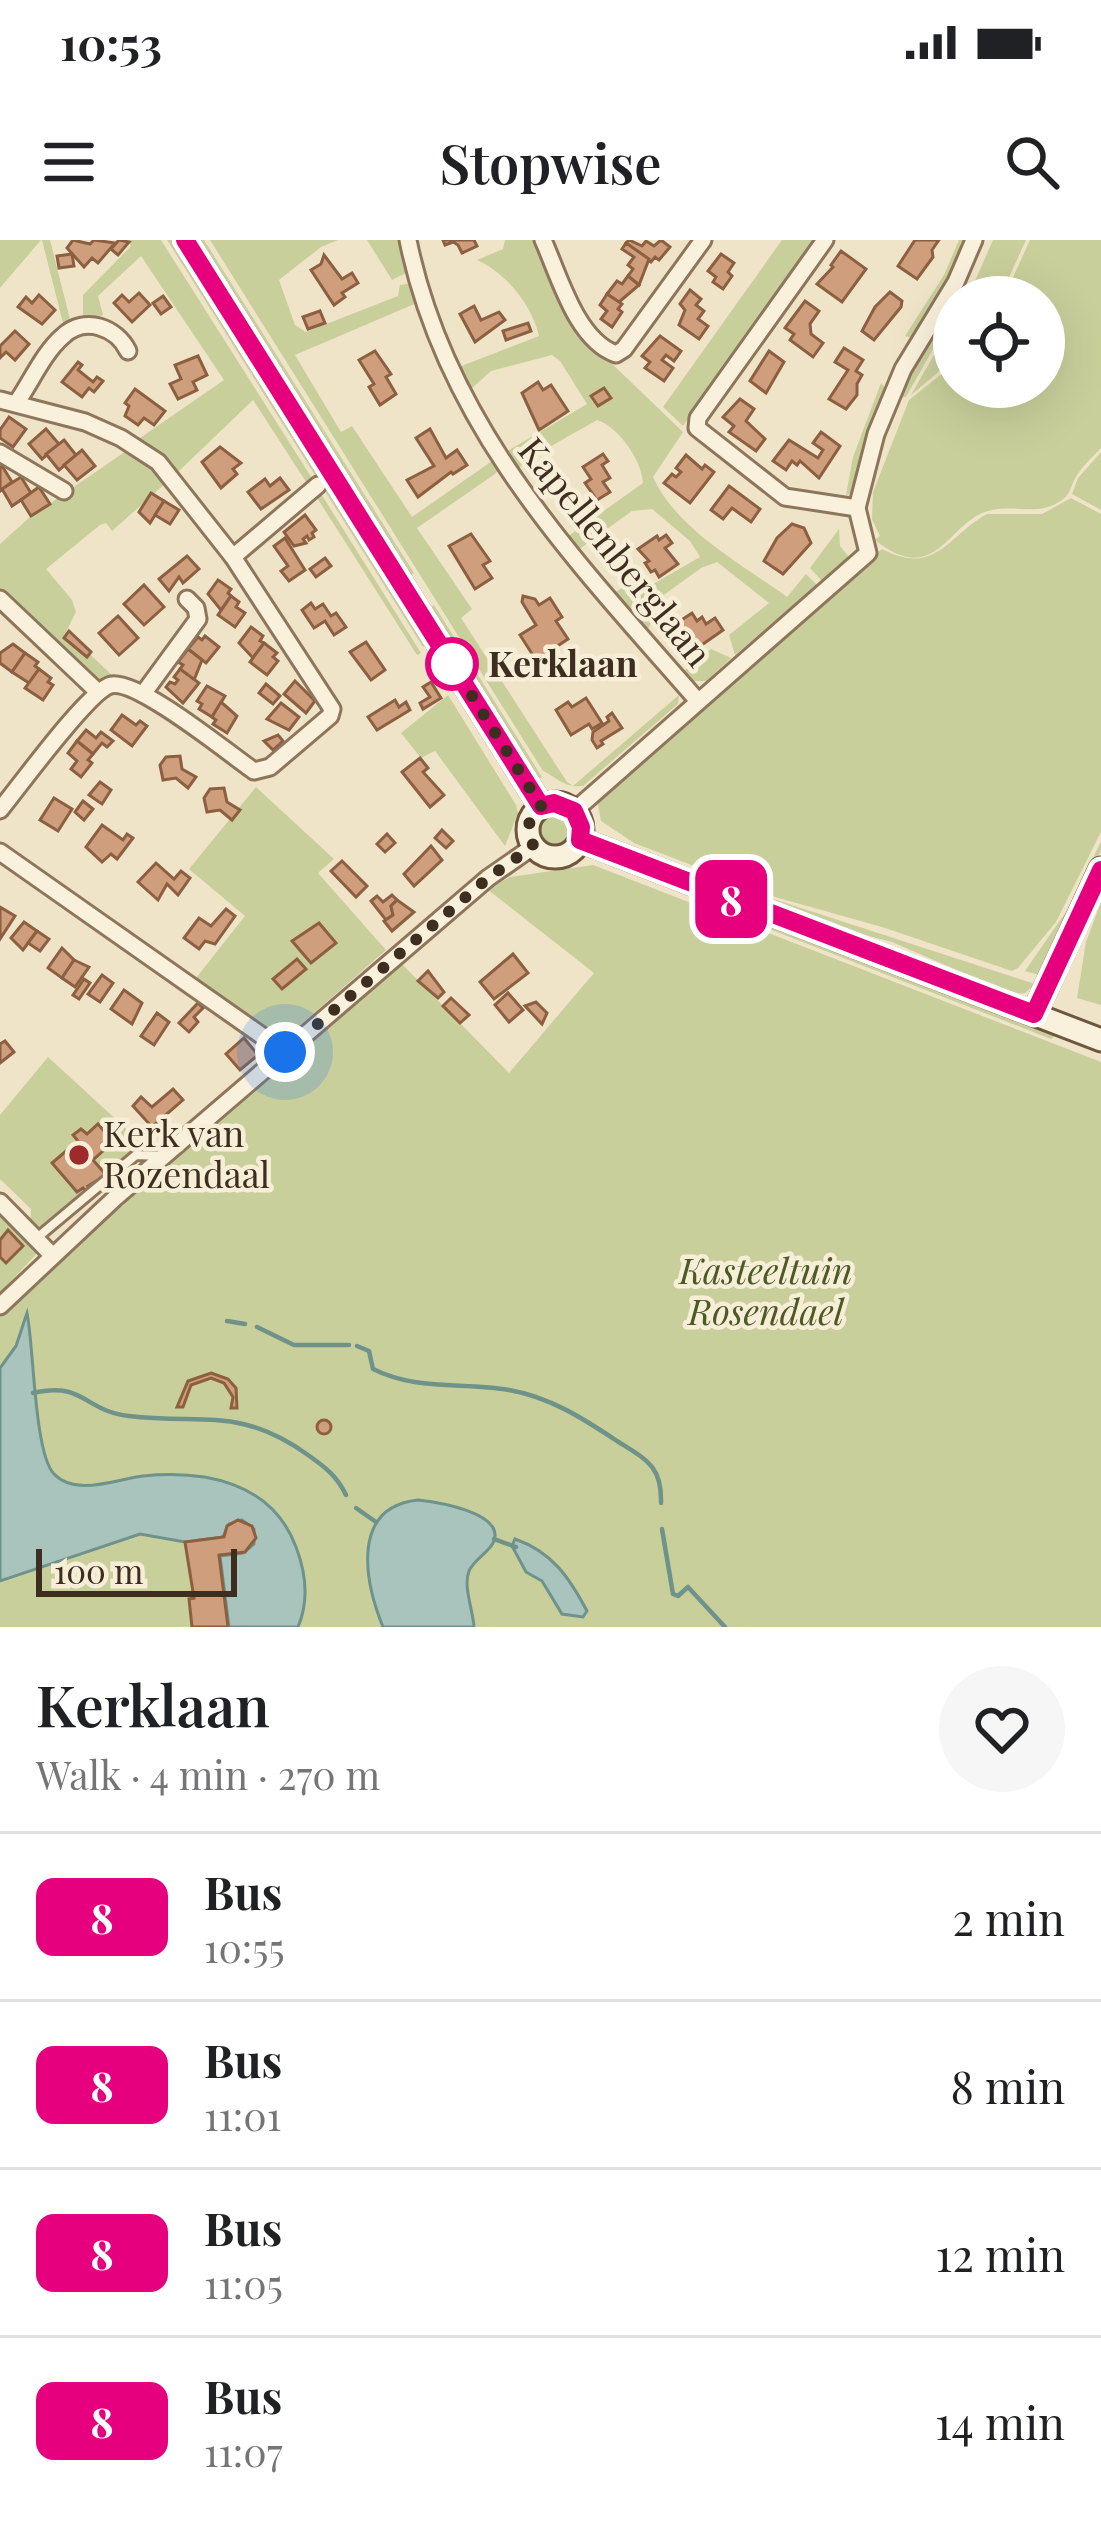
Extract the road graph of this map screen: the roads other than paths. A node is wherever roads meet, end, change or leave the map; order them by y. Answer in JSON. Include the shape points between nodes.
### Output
{"nodes":[{"id":1,"x":185,"y":240,"type":"edge"},
{"id":2,"x":408,"y":240,"type":"edge"},
{"id":3,"x":543,"y":240,"type":"edge"},
{"id":4,"x":703,"y":240,"type":"edge"},
{"id":5,"x":825,"y":240,"type":"edge"},
{"id":6,"x":974,"y":240,"type":"edge"},
{"id":7,"x":128,"y":351,"type":"dead end"},
{"id":8,"x":8,"y":401,"type":"edge"},
{"id":9,"x":0,"y":453,"type":"edge"},
{"id":10,"x":319,"y":485,"type":"dead end"},
{"id":11,"x":64,"y":491,"type":"dead end"},
{"id":12,"x":857,"y":508,"type":"junction"},
{"id":13,"x":232,"y":557,"type":"junction"},
{"id":14,"x":0,"y":599,"type":"edge"},
{"id":15,"x":188,"y":599,"type":"dead end"},
{"id":16,"x":98,"y":692,"type":"junction"},
{"id":17,"x":143,"y":694,"type":"junction"},
{"id":18,"x":697,"y":700,"type":"junction"},
{"id":19,"x":580,"y":805,"type":"junction"},
{"id":20,"x":541,"y":806,"type":"junction"},
{"id":21,"x":0,"y":810,"type":"edge"},
{"id":22,"x":580,"y":840,"type":"junction"},
{"id":23,"x":533,"y":846,"type":"junction"},
{"id":24,"x":4,"y":862,"type":"edge"},
{"id":25,"x":1101,"y":869,"type":"edge"},
{"id":26,"x":1034,"y":1014,"type":"junction"},
{"id":27,"x":1101,"y":1040,"type":"edge"},
{"id":28,"x":285,"y":1052,"type":"junction"},
{"id":29,"x":162,"y":1157,"type":"junction"},
{"id":30,"x":0,"y":1202,"type":"edge"},
{"id":31,"x":37,"y":1237,"type":"junction"},
{"id":32,"x":53,"y":1256,"type":"junction"},
{"id":33,"x":0,"y":1306,"type":"edge"}],
"edges":[{"from":1,"to":20,"type":"main road"},
{"from":2,"to":18,"type":"street","name":"Kapellenberglaan","via":[[435,334],[497,457],[548,529]]},
{"from":3,"to":4,"type":"street","via":[[582,322],[616,354]]},
{"from":5,"to":12,"type":"street","via":[[697,428],[785,497]]},
{"from":6,"to":12,"type":"street","via":[[903,369]]},
{"from":7,"to":8,"type":"street","via":[[105,326],[63,334]]},
{"from":8,"to":13,"type":"street","via":[[122,438],[158,462]]},
{"from":9,"to":11,"type":"street"},
{"from":10,"to":13,"type":"street"},
{"from":12,"to":18,"type":"street","via":[[868,553]]},
{"from":13,"to":17,"type":"street","via":[[330,716],[270,767],[254,771]]},
{"from":14,"to":16,"type":"street"},
{"from":15,"to":17,"type":"street","via":[[198,619]]},
{"from":16,"to":17,"type":"street","via":[[118,684]]},
{"from":16,"to":21,"type":"street"},
{"from":18,"to":19,"type":"street"},
{"from":19,"to":20,"type":"main road"},
{"from":19,"to":22,"type":"main road"},
{"from":20,"to":23,"type":"main road","via":[[529,821]]},
{"from":22,"to":23,"type":"main road","via":[[555,856]]},
{"from":22,"to":26,"type":"main road"},
{"from":23,"to":28,"type":"street"},
{"from":24,"to":28,"type":"street"},
{"from":25,"to":26,"type":"main road"},
{"from":26,"to":27,"type":"main road"},
{"from":28,"to":29,"type":"street"},
{"from":29,"to":31,"type":"lane","via":[[136,1155]]},
{"from":29,"to":32,"type":"street"},
{"from":30,"to":31,"type":"street"},
{"from":31,"to":32,"type":"street"},
{"from":32,"to":33,"type":"street"}]}
